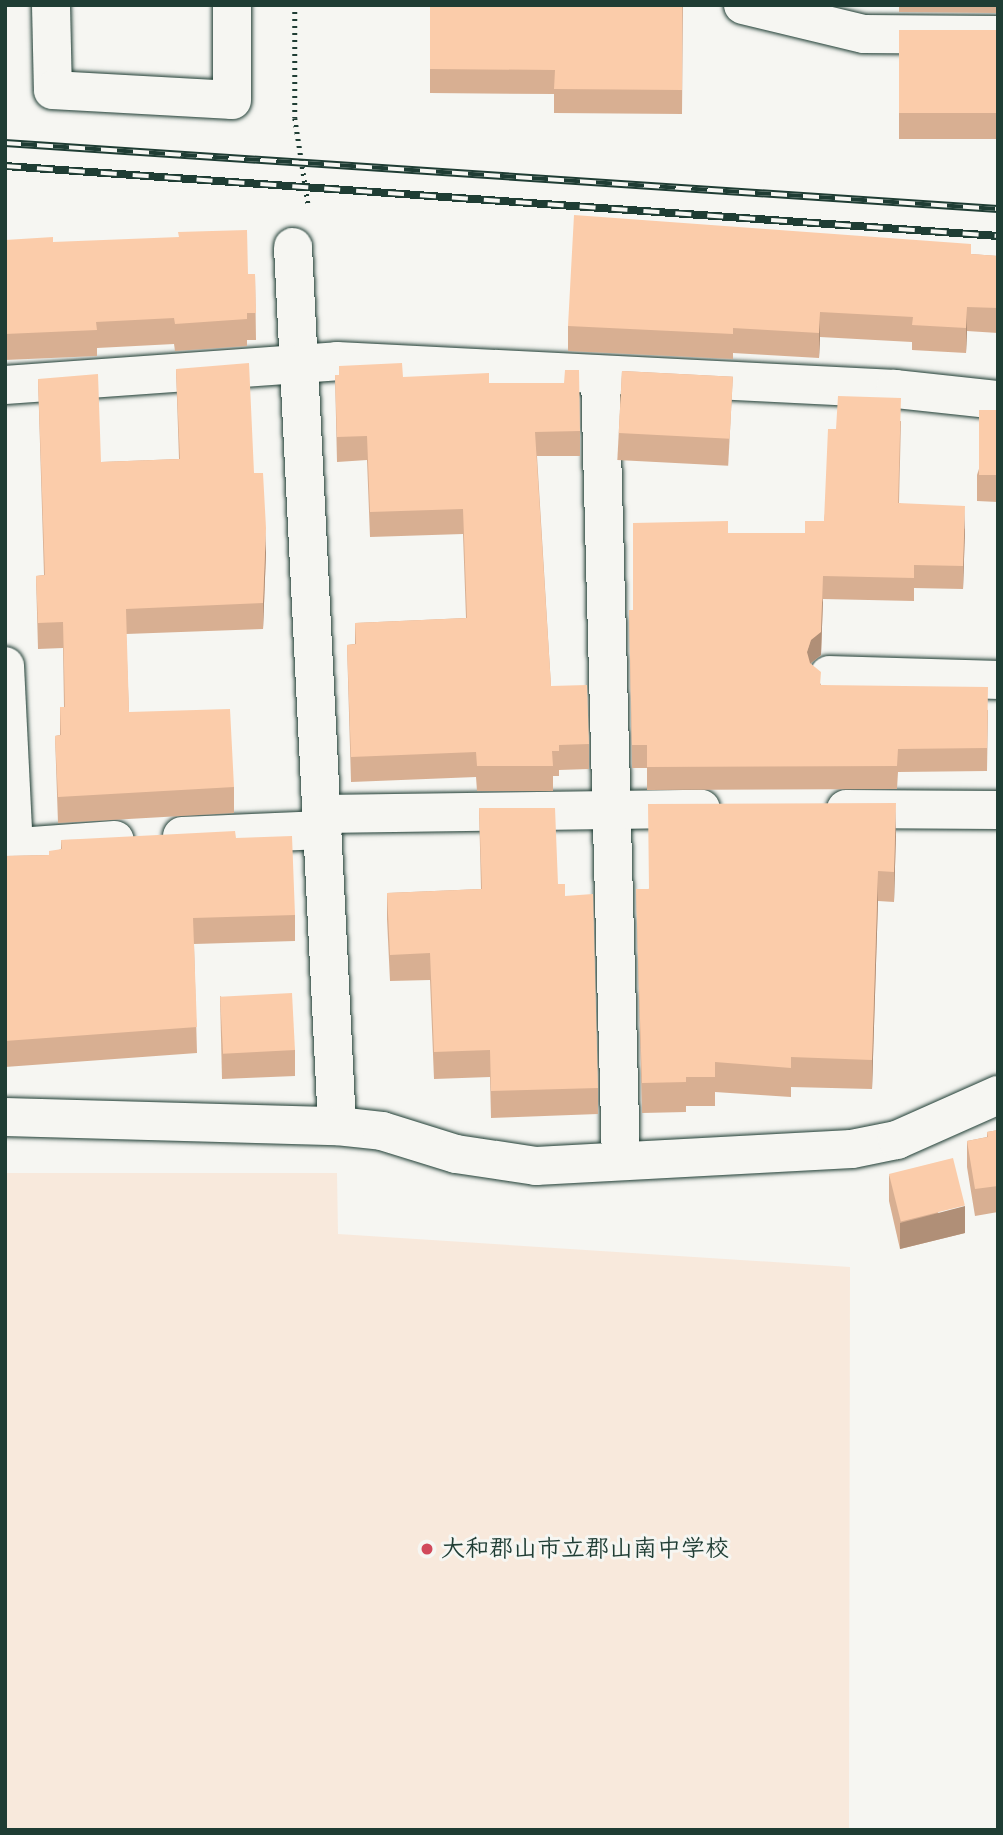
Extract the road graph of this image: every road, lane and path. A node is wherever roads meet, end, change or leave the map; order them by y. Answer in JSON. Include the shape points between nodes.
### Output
{"nodes":[{"id":1,"x":51,"y":5,"type":"edge"},
{"id":2,"x":232,"y":5,"type":"edge"},
{"id":3,"x":295,"y":5,"type":"edge"},
{"id":4,"x":743,"y":5,"type":"edge"},
{"id":5,"x":794,"y":11,"type":"edge"},
{"id":6,"x":998,"y":35,"type":"edge"},
{"id":7,"x":301,"y":231,"type":"joint"},
{"id":8,"x":298,"y":364,"type":"junction"},
{"id":9,"x":600,"y":375,"type":"junction"},
{"id":10,"x":5,"y":384,"type":"edge"},
{"id":11,"x":998,"y":400,"type":"edge"},
{"id":12,"x":5,"y":666,"type":"edge"},
{"id":13,"x":829,"y":675,"type":"dead end"},
{"id":14,"x":998,"y":680,"type":"edge"},
{"id":15,"x":739,"y":808,"type":"edge"},
{"id":16,"x":807,"y":809,"type":"edge"},
{"id":17,"x":611,"y":810,"type":"junction"},
{"id":18,"x":998,"y":810,"type":"edge"},
{"id":19,"x":322,"y":822,"type":"junction"},
{"id":20,"x":9,"y":848,"type":"edge"},
{"id":21,"x":998,"y":1095,"type":"edge"},
{"id":22,"x":5,"y":1117,"type":"edge"},
{"id":23,"x":337,"y":1126,"type":"junction"},
{"id":24,"x":621,"y":1161,"type":"junction"}],
"edges":[{"from":1,"to":2,"type":"street","via":[[53,90],[232,100]]},
{"from":3,"to":7,"type":"path"},
{"from":4,"to":5,"type":"street"},
{"from":5,"to":6,"type":"street","via":[[864,34]]},
{"from":7,"to":8,"type":"street"},
{"from":8,"to":9,"type":"street","via":[[337,361]]},
{"from":8,"to":10,"type":"street"},
{"from":8,"to":19,"type":"street"},
{"from":9,"to":11,"type":"street","via":[[895,389]]},
{"from":9,"to":17,"type":"street"},
{"from":12,"to":20,"type":"street"},
{"from":13,"to":14,"type":"street"},
{"from":15,"to":17,"type":"street"},
{"from":16,"to":18,"type":"street"},
{"from":17,"to":19,"type":"street"},
{"from":17,"to":24,"type":"street"},
{"from":19,"to":20,"type":"street"},
{"from":19,"to":23,"type":"street"},
{"from":21,"to":24,"type":"street","via":[[897,1140],[852,1149]]},
{"from":22,"to":23,"type":"street"},
{"from":23,"to":24,"type":"street","via":[[382,1131],[493,1161],[536,1166]]}]}
